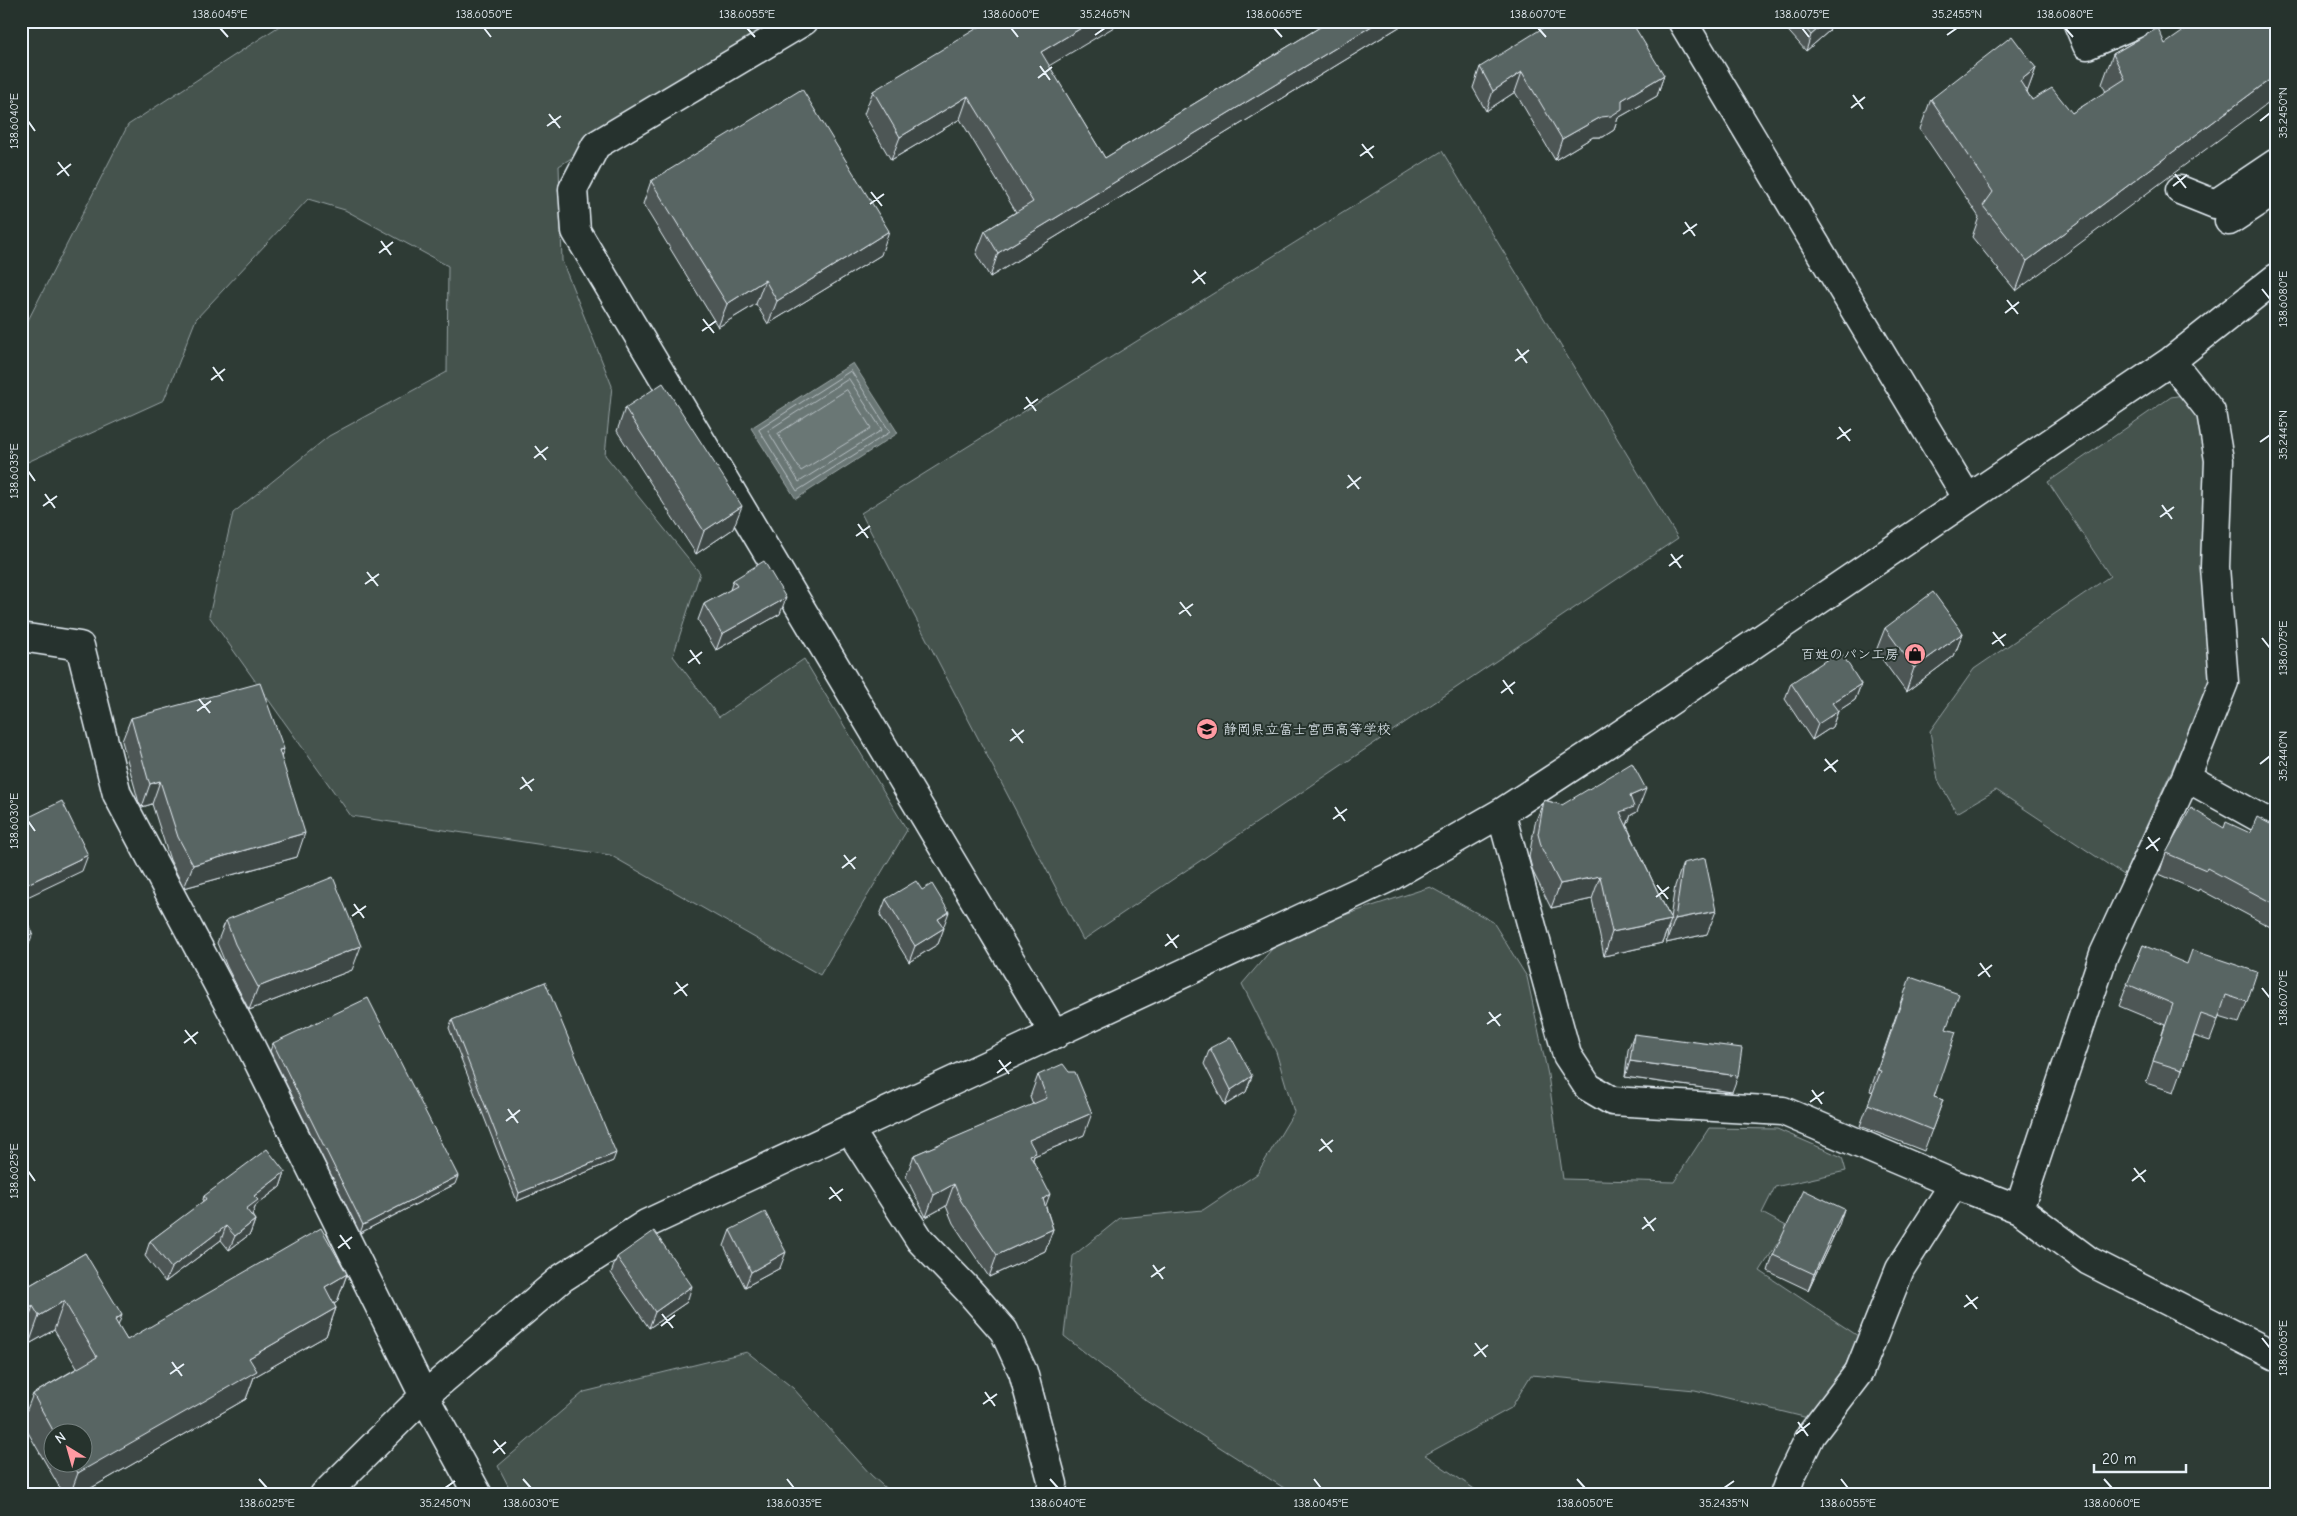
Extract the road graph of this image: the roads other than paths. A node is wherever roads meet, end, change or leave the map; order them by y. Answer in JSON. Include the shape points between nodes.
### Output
{"nodes":[{"id":1,"x":804,"y":21,"type":"edge"},
{"id":2,"x":1682,"y":21,"type":"edge"},
{"id":3,"x":2076,"y":21,"type":"edge"},
{"id":4,"x":2142,"y":21,"type":"edge"},
{"id":5,"x":2276,"y":163,"type":"edge"},
{"id":6,"x":2180,"y":190,"type":"dead end"},
{"id":7,"x":2276,"y":190,"type":"edge"},
{"id":8,"x":2229,"y":221,"type":"dead end"},
{"id":9,"x":2276,"y":278,"type":"edge"},
{"id":10,"x":2171,"y":361,"type":"junction"},
{"id":11,"x":1968,"y":498,"type":"junction"},
{"id":12,"x":21,"y":637,"type":"edge"},
{"id":13,"x":2186,"y":777,"type":"junction"},
{"id":14,"x":1501,"y":812,"type":"junction"},
{"id":15,"x":2276,"y":827,"type":"edge"},
{"id":16,"x":1055,"y":1035,"type":"junction"},
{"id":17,"x":849,"y":1130,"type":"junction"},
{"id":18,"x":1954,"y":1184,"type":"junction"},
{"id":19,"x":2019,"y":1209,"type":"junction"},
{"id":20,"x":2276,"y":1356,"type":"edge"},
{"id":21,"x":424,"y":1396,"type":"junction"},
{"id":22,"x":324,"y":1495,"type":"edge"},
{"id":23,"x":478,"y":1495,"type":"edge"},
{"id":24,"x":1049,"y":1495,"type":"edge"},
{"id":25,"x":1784,"y":1495,"type":"edge"}],
"edges":[{"from":1,"to":16,"type":"street","via":[[596,145],[573,189],[576,231]]},
{"from":2,"to":11,"type":"street"},
{"from":3,"to":4,"type":"street","via":[[2087,45]]},
{"from":5,"to":6,"type":"street","via":[[2215,204]]},
{"from":7,"to":8,"type":"street"},
{"from":9,"to":10,"type":"street"},
{"from":10,"to":11,"type":"street"},
{"from":10,"to":13,"type":"street","via":[[2211,412],[2219,460],[2215,567],[2224,682]]},
{"from":11,"to":14,"type":"street"},
{"from":12,"to":21,"type":"street","via":[[80,646],[117,794],[247,1039]]},
{"from":13,"to":15,"type":"street"},
{"from":13,"to":19,"type":"street","via":[[2104,954]]},
{"from":14,"to":16,"type":"street","via":[[1388,878]]},
{"from":14,"to":18,"type":"street","via":[[1568,1055],[1588,1087],[1612,1101],[1783,1111]]},
{"from":16,"to":17,"type":"street"},
{"from":17,"to":21,"type":"street","via":[[646,1224],[562,1278]]},
{"from":17,"to":24,"type":"street","via":[[920,1240],[1004,1331],[1023,1372],[1053,1484]]},
{"from":18,"to":19,"type":"street"},
{"from":18,"to":25,"type":"street","via":[[1900,1269],[1859,1372],[1811,1435]]},
{"from":19,"to":20,"type":"street","via":[[2089,1261]]},
{"from":21,"to":22,"type":"street"},
{"from":21,"to":23,"type":"street"}]}
